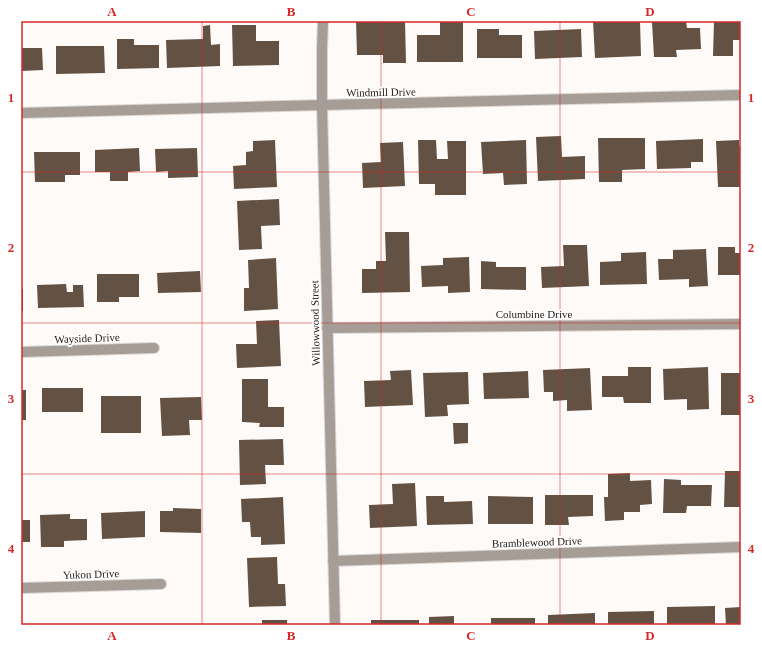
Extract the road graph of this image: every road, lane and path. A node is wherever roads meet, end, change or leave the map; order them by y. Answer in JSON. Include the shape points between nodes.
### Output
{"nodes":[{"id":1,"x":323,"y":21,"type":"edge"},
{"id":2,"x":741,"y":95,"type":"edge"},
{"id":3,"x":322,"y":105,"type":"junction"},
{"id":4,"x":21,"y":113,"type":"edge"},
{"id":5,"x":741,"y":324,"type":"edge"},
{"id":6,"x":327,"y":328,"type":"junction"},
{"id":7,"x":154,"y":348,"type":"dead end"},
{"id":8,"x":21,"y":352,"type":"edge"},
{"id":9,"x":741,"y":547,"type":"edge"},
{"id":10,"x":333,"y":562,"type":"junction"},
{"id":11,"x":161,"y":584,"type":"dead end"},
{"id":12,"x":21,"y":588,"type":"edge"},
{"id":13,"x":334,"y":625,"type":"edge"}],
"edges":[{"from":1,"to":3,"type":"street","name":"Willowwood Street"},
{"from":2,"to":3,"type":"street","name":"Windmill Drive"},
{"from":3,"to":4,"type":"street","name":"Windmill Drive"},
{"from":3,"to":6,"type":"street","name":"Willowwood Street"},
{"from":5,"to":6,"type":"street","name":"Columbine Drive"},
{"from":6,"to":10,"type":"street","name":"Willowwood Street"},
{"from":7,"to":8,"type":"street","name":"Wayside Drive"},
{"from":9,"to":10,"type":"street","name":"Bramblewood Drive"},
{"from":10,"to":13,"type":"street","name":"Willowwood Street"},
{"from":11,"to":12,"type":"street","name":"Yukon Drive"}]}
